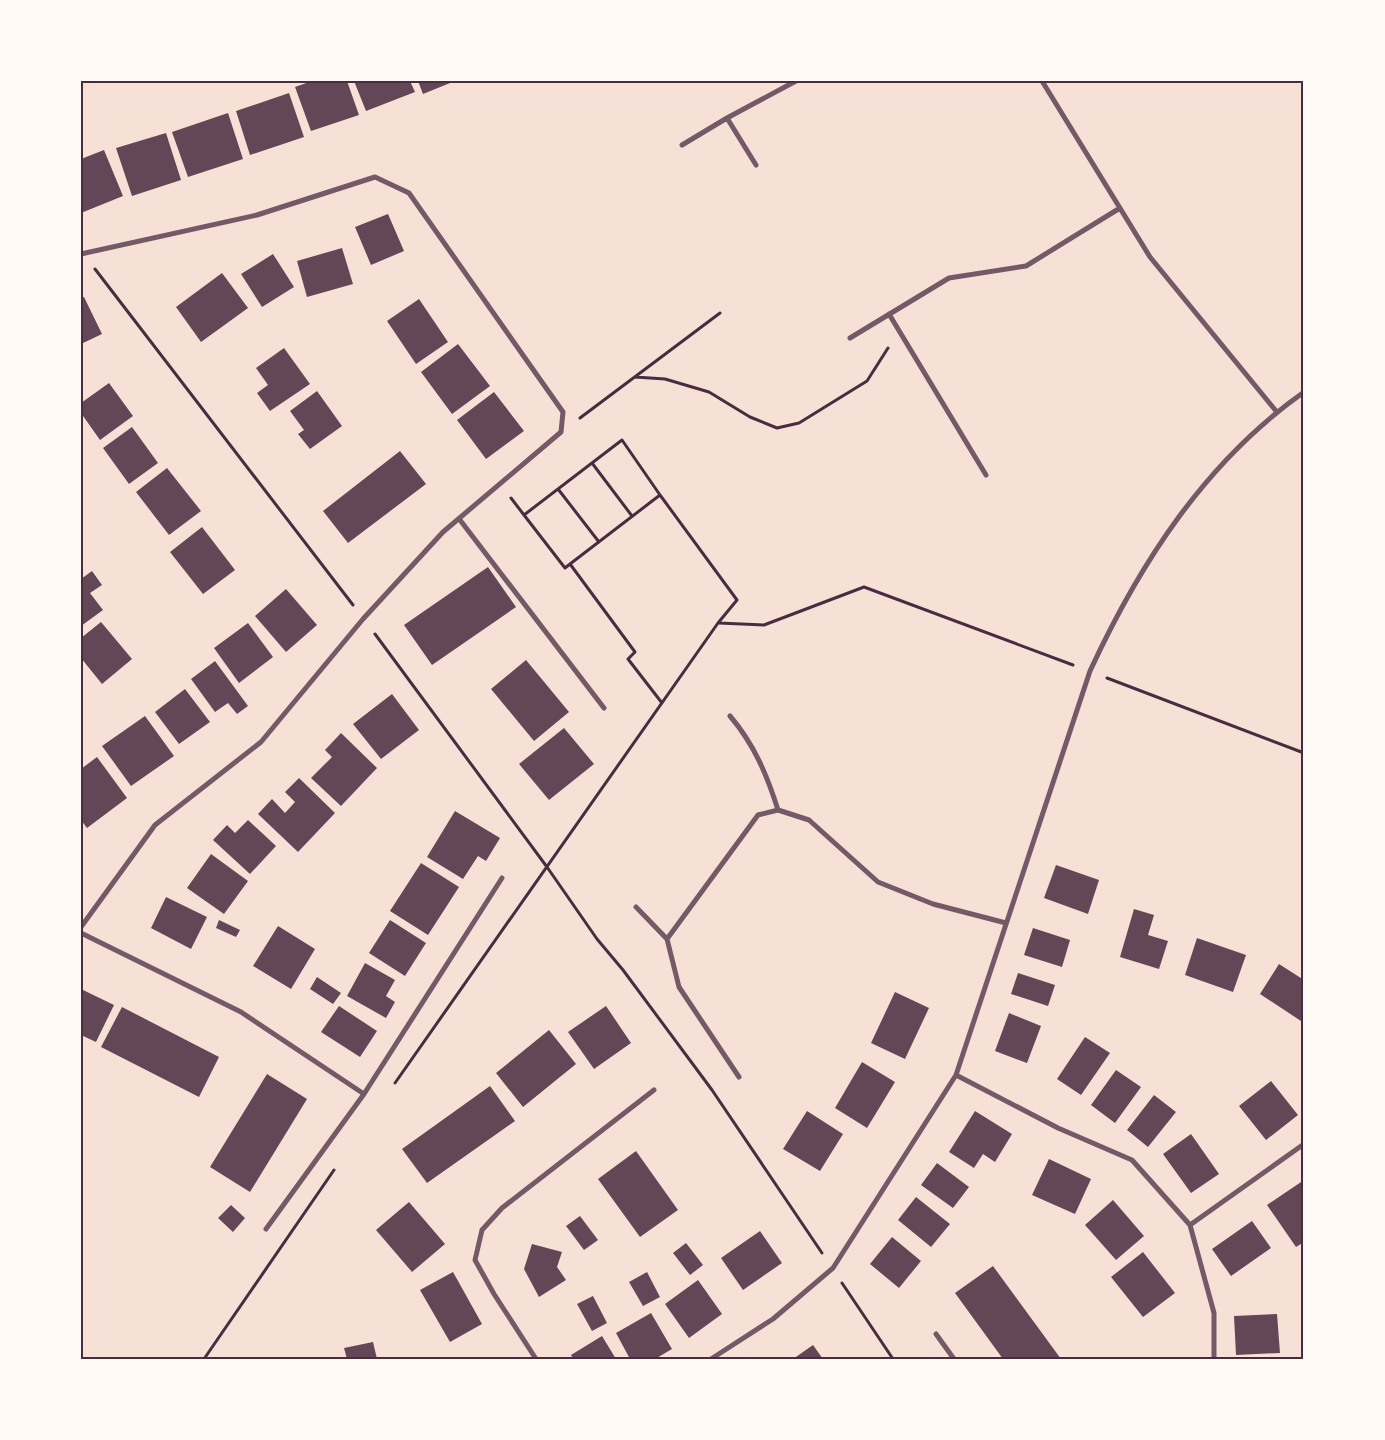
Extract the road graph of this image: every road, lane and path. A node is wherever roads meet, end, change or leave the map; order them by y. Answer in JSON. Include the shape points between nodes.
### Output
{"nodes":[{"id":1,"x":796,"y":81,"type":"edge"},
{"id":2,"x":1042,"y":81,"type":"edge"},
{"id":3,"x":727,"y":118,"type":"junction"},
{"id":4,"x":682,"y":145,"type":"dead end"},
{"id":5,"x":756,"y":165,"type":"dead end"},
{"id":6,"x":1120,"y":208,"type":"junction"},
{"id":7,"x":82,"y":254,"type":"edge"},
{"id":8,"x":720,"y":313,"type":"dead end"},
{"id":9,"x":889,"y":314,"type":"junction"},
{"id":10,"x":850,"y":338,"type":"dead end"},
{"id":11,"x":635,"y":377,"type":"junction"},
{"id":12,"x":1304,"y":392,"type":"edge"},
{"id":13,"x":1276,"y":411,"type":"junction"},
{"id":14,"x":561,"y":432,"type":"junction"},
{"id":15,"x":592,"y":463,"type":"junction"},
{"id":16,"x":986,"y":476,"type":"dead end"},
{"id":17,"x":558,"y":489,"type":"junction"},
{"id":18,"x":660,"y":495,"type":"junction"},
{"id":19,"x":632,"y":516,"type":"junction"},
{"id":20,"x":460,"y":520,"type":"junction"},
{"id":21,"x":599,"y":542,"type":"junction"},
{"id":22,"x":570,"y":564,"type":"junction"},
{"id":23,"x":363,"y":619,"type":"junction"},
{"id":24,"x":718,"y":623,"type":"junction"},
{"id":25,"x":1090,"y":671,"type":"junction"},
{"id":26,"x":662,"y":703,"type":"junction"},
{"id":27,"x":604,"y":708,"type":"dead end"},
{"id":28,"x":730,"y":716,"type":"dead end"},
{"id":29,"x":1304,"y":752,"type":"edge"},
{"id":30,"x":778,"y":810,"type":"junction"},
{"id":31,"x":547,"y":867,"type":"junction"},
{"id":32,"x":502,"y":878,"type":"dead end"},
{"id":33,"x":636,"y":907,"type":"dead end"},
{"id":34,"x":1006,"y":923,"type":"junction"},
{"id":35,"x":81,"y":927,"type":"edge"},
{"id":36,"x":81,"y":933,"type":"edge"},
{"id":37,"x":667,"y":939,"type":"junction"},
{"id":38,"x":956,"y":1075,"type":"junction"},
{"id":39,"x":739,"y":1077,"type":"dead end"},
{"id":40,"x":394,"y":1086,"type":"dead end"},
{"id":41,"x":654,"y":1090,"type":"dead end"},
{"id":42,"x":364,"y":1094,"type":"junction"},
{"id":43,"x":1304,"y":1144,"type":"edge"},
{"id":44,"x":337,"y":1166,"type":"dead end"},
{"id":45,"x":1190,"y":1225,"type":"junction"},
{"id":46,"x":266,"y":1229,"type":"dead end"},
{"id":47,"x":833,"y":1268,"type":"junction"},
{"id":48,"x":936,"y":1334,"type":"dead end"},
{"id":49,"x":204,"y":1359,"type":"edge"},
{"id":50,"x":536,"y":1359,"type":"edge"},
{"id":51,"x":711,"y":1359,"type":"edge"},
{"id":52,"x":893,"y":1359,"type":"edge"},
{"id":53,"x":954,"y":1359,"type":"edge"},
{"id":54,"x":1214,"y":1359,"type":"edge"}],
"edges":[{"from":1,"to":3,"type":"street"},
{"from":2,"to":6,"type":"street"},
{"from":3,"to":4,"type":"street"},
{"from":3,"to":5,"type":"street"},
{"from":6,"to":9,"type":"street","via":[[1026,266],[949,278]]},
{"from":6,"to":13,"type":"street","via":[[1150,257]]},
{"from":7,"to":14,"type":"street","via":[[257,215],[374,177],[409,193],[563,412]]},
{"from":7,"to":23,"type":"path"},
{"from":8,"to":11,"type":"path"},
{"from":9,"to":10,"type":"street"},
{"from":9,"to":11,"type":"path","via":[[888,350],[867,382],[799,423],[777,428],[709,392],[665,379]]},
{"from":9,"to":16,"type":"street"},
{"from":11,"to":14,"type":"path"},
{"from":12,"to":13,"type":"street"},
{"from":13,"to":25,"type":"street","via":[[1198,491],[1164,536],[1134,582]]},
{"from":14,"to":20,"type":"street"},
{"from":15,"to":17,"type":"path"},
{"from":15,"to":18,"type":"path","via":[[622,440]]},
{"from":15,"to":19,"type":"path"},
{"from":17,"to":21,"type":"path"},
{"from":17,"to":22,"type":"path","via":[[524,515],[565,568]]},
{"from":18,"to":19,"type":"path"},
{"from":18,"to":24,"type":"path","via":[[737,600]]},
{"from":19,"to":21,"type":"path"},
{"from":20,"to":23,"type":"street","via":[[443,532]]},
{"from":20,"to":27,"type":"street"},
{"from":21,"to":22,"type":"path"},
{"from":22,"to":26,"type":"path","via":[[635,652],[628,659]]},
{"from":23,"to":31,"type":"path"},
{"from":23,"to":35,"type":"street","via":[[261,742],[155,825]]},
{"from":24,"to":25,"type":"path","via":[[764,625],[864,586]]},
{"from":24,"to":26,"type":"path"},
{"from":25,"to":29,"type":"path"},
{"from":25,"to":34,"type":"street"},
{"from":26,"to":31,"type":"path"},
{"from":28,"to":30,"type":"street","via":[[747,736],[766,774]]},
{"from":30,"to":34,"type":"street","via":[[809,820],[878,882],[933,904]]},
{"from":30,"to":37,"type":"street","via":[[758,814]]},
{"from":31,"to":40,"type":"path"},
{"from":31,"to":47,"type":"path","via":[[597,939],[712,1090]]},
{"from":32,"to":42,"type":"street"},
{"from":33,"to":37,"type":"street"},
{"from":34,"to":38,"type":"street"},
{"from":36,"to":42,"type":"street","via":[[241,1012]]},
{"from":37,"to":39,"type":"street","via":[[679,987]]},
{"from":38,"to":45,"type":"street","via":[[1058,1128],[1132,1160]]},
{"from":38,"to":47,"type":"street"},
{"from":41,"to":50,"type":"street","via":[[502,1208],[482,1230],[475,1260]]},
{"from":42,"to":46,"type":"street"},
{"from":43,"to":45,"type":"street"},
{"from":44,"to":49,"type":"path"},
{"from":45,"to":54,"type":"street","via":[[1214,1313]]},
{"from":47,"to":51,"type":"street","via":[[773,1318]]},
{"from":47,"to":52,"type":"path"},
{"from":48,"to":53,"type":"street"}]}
